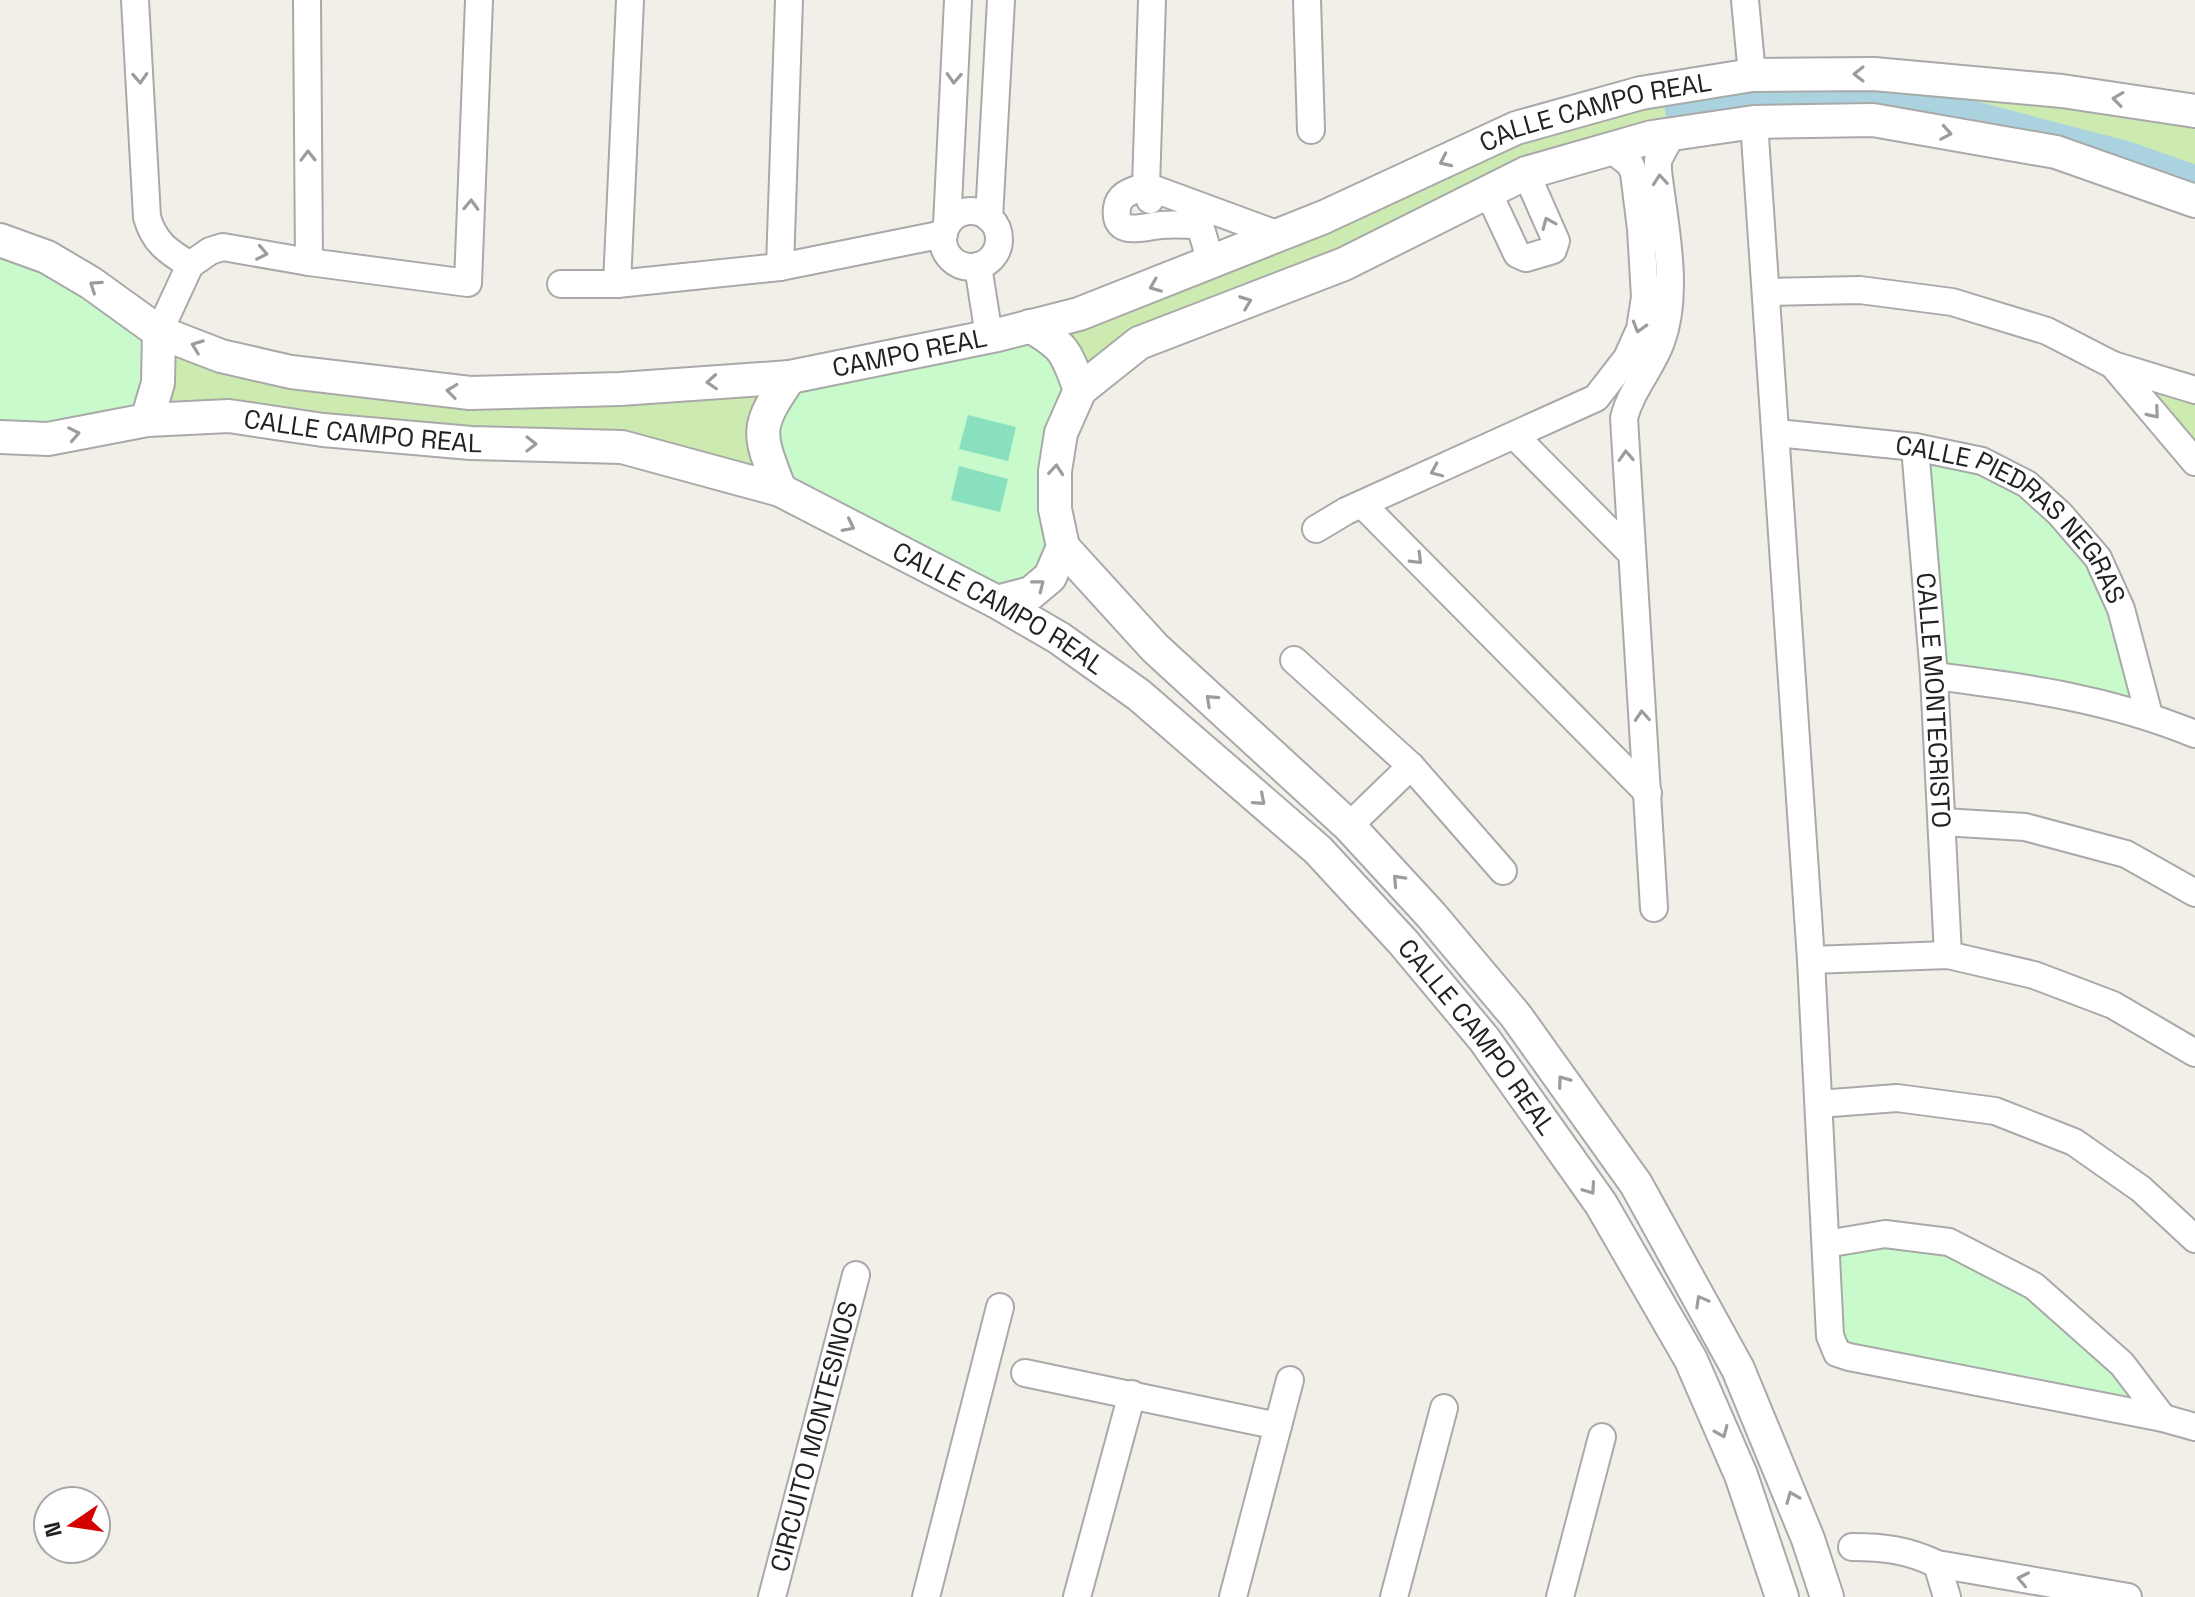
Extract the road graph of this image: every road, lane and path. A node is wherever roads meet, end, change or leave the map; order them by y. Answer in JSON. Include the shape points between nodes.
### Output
{"nodes":[{"id":1,"x":135,"y":0,"type":"edge"},
{"id":2,"x":307,"y":0,"type":"edge"},
{"id":3,"x":479,"y":0,"type":"edge"},
{"id":4,"x":630,"y":0,"type":"edge"},
{"id":5,"x":789,"y":0,"type":"edge"},
{"id":6,"x":958,"y":0,"type":"edge"},
{"id":7,"x":1001,"y":0,"type":"edge"},
{"id":8,"x":1152,"y":0,"type":"edge"},
{"id":9,"x":1307,"y":0,"type":"edge"},
{"id":10,"x":1745,"y":0,"type":"edge"},
{"id":11,"x":1752,"y":75,"type":"junction"},
{"id":12,"x":2195,"y":111,"type":"edge"},
{"id":13,"x":1754,"y":122,"type":"junction"},
{"id":14,"x":1311,"y":130,"type":"dead end"},
{"id":15,"x":1672,"y":134,"type":"junction"},
{"id":16,"x":1611,"y":149,"type":"junction"},
{"id":17,"x":1526,"y":173,"type":"junction"},
{"id":18,"x":1146,"y":186,"type":"junction"},
{"id":19,"x":1488,"y":192,"type":"junction"},
{"id":20,"x":2195,"y":201,"type":"edge"},
{"id":21,"x":1201,"y":216,"type":"junction"},
{"id":22,"x":989,"y":218,"type":"junction"},
{"id":23,"x":1159,"y":225,"type":"junction"},
{"id":24,"x":946,"y":229,"type":"junction"},
{"id":25,"x":1279,"y":235,"type":"junction"},
{"id":26,"x":1654,"y":235,"type":"junction"},
{"id":27,"x":0,"y":240,"type":"edge"},
{"id":28,"x":309,"y":262,"type":"junction"},
{"id":29,"x":1211,"y":263,"type":"junction"},
{"id":30,"x":190,"y":265,"type":"junction"},
{"id":31,"x":978,"y":266,"type":"junction"},
{"id":32,"x":780,"y":267,"type":"junction"},
{"id":33,"x":1657,"y":280,"type":"junction"},
{"id":34,"x":561,"y":284,"type":"dead end"},
{"id":35,"x":617,"y":284,"type":"junction"},
{"id":36,"x":1767,"y":292,"type":"junction"},
{"id":37,"x":1030,"y":326,"type":"junction"},
{"id":38,"x":159,"y":332,"type":"junction"},
{"id":39,"x":989,"y":336,"type":"junction"},
{"id":40,"x":2113,"y":365,"type":"junction"},
{"id":41,"x":790,"y":377,"type":"junction"},
{"id":42,"x":1080,"y":390,"type":"junction"},
{"id":43,"x":2195,"y":390,"type":"edge"},
{"id":44,"x":1596,"y":398,"type":"junction"},
{"id":45,"x":1624,"y":418,"type":"junction"},
{"id":46,"x":147,"y":420,"type":"junction"},
{"id":47,"x":1777,"y":433,"type":"junction"},
{"id":48,"x":1515,"y":436,"type":"junction"},
{"id":49,"x":0,"y":437,"type":"edge"},
{"id":50,"x":1915,"y":447,"type":"junction"},
{"id":51,"x":2195,"y":462,"type":"edge"},
{"id":52,"x":780,"y":490,"type":"junction"},
{"id":53,"x":1362,"y":504,"type":"junction"},
{"id":54,"x":1316,"y":529,"type":"dead end"},
{"id":55,"x":1063,"y":547,"type":"junction"},
{"id":56,"x":1631,"y":553,"type":"junction"},
{"id":57,"x":997,"y":602,"type":"junction"},
{"id":58,"x":1294,"y":660,"type":"dead end"},
{"id":59,"x":1934,"y":676,"type":"junction"},
{"id":60,"x":2149,"y":715,"type":"junction"},
{"id":61,"x":2195,"y":734,"type":"edge"},
{"id":62,"x":1411,"y":766,"type":"junction"},
{"id":63,"x":1648,"y":793,"type":"junction"},
{"id":64,"x":1943,"y":822,"type":"junction"},
{"id":65,"x":1349,"y":826,"type":"junction"},
{"id":66,"x":1503,"y":871,"type":"dead end"},
{"id":67,"x":2195,"y":893,"type":"edge"},
{"id":68,"x":1654,"y":908,"type":"dead end"},
{"id":69,"x":1948,"y":955,"type":"junction"},
{"id":70,"x":1811,"y":960,"type":"junction"},
{"id":71,"x":2195,"y":1053,"type":"edge"},
{"id":72,"x":1819,"y":1104,"type":"junction"},
{"id":73,"x":2195,"y":1239,"type":"edge"},
{"id":74,"x":1826,"y":1244,"type":"junction"},
{"id":75,"x":856,"y":1275,"type":"dead end"},
{"id":76,"x":1000,"y":1307,"type":"dead end"},
{"id":77,"x":1025,"y":1373,"type":"dead end"},
{"id":78,"x":1290,"y":1380,"type":"dead end"},
{"id":79,"x":1132,"y":1394,"type":"junction"},
{"id":80,"x":1444,"y":1408,"type":"dead end"},
{"id":81,"x":2163,"y":1418,"type":"junction"},
{"id":82,"x":1278,"y":1426,"type":"junction"},
{"id":83,"x":2195,"y":1427,"type":"edge"},
{"id":84,"x":1602,"y":1437,"type":"dead end"},
{"id":85,"x":1808,"y":1539,"type":"junction"},
{"id":86,"x":1852,"y":1547,"type":"dead end"},
{"id":87,"x":1769,"y":1554,"type":"junction"},
{"id":88,"x":1937,"y":1564,"type":"junction"},
{"id":89,"x":772,"y":1597,"type":"edge"},
{"id":90,"x":926,"y":1597,"type":"edge"},
{"id":91,"x":1077,"y":1597,"type":"edge"},
{"id":92,"x":1233,"y":1597,"type":"edge"},
{"id":93,"x":1394,"y":1597,"type":"edge"},
{"id":94,"x":1560,"y":1597,"type":"edge"},
{"id":95,"x":1782,"y":1597,"type":"edge"},
{"id":96,"x":1827,"y":1597,"type":"edge"},
{"id":97,"x":1947,"y":1597,"type":"edge"},
{"id":98,"x":2128,"y":1597,"type":"edge"}],
"edges":[{"from":1,"to":30,"type":"street","one_way":true,"via":[[147,217],[162,247]]},
{"from":28,"to":2,"type":"street","one_way":true},
{"from":28,"to":3,"type":"street","one_way":true,"via":[[468,283]]},
{"from":4,"to":35,"type":"street"},
{"from":5,"to":32,"type":"street"},
{"from":6,"to":24,"type":"street","one_way":true},
{"from":7,"to":22,"type":"street"},
{"from":8,"to":18,"type":"street"},
{"from":9,"to":14,"type":"street"},
{"from":10,"to":11,"type":"street"},
{"from":12,"to":11,"type":"street","name":"CALLE CAMPO REAL","one_way":true,"via":[[2062,91],[1874,74]]},
{"from":11,"to":25,"type":"street","name":"CALLE CAMPO REAL","one_way":true,"via":[[1641,93],[1516,128]]},
{"from":13,"to":15,"type":"street","name":"CALLE CAMPO REAL"},
{"from":13,"to":20,"type":"street","name":"CALLE CAMPO REAL","one_way":true,"via":[[1873,120],[2056,152]]},
{"from":13,"to":36,"type":"street"},
{"from":15,"to":16,"type":"street","name":"CALLE CAMPO REAL"},
{"from":26,"to":15,"type":"street","one_way":true,"via":[[1658,160]]},
{"from":16,"to":17,"type":"street","name":"CALLE CAMPO REAL"},
{"from":16,"to":26,"type":"street","via":[[1630,164]]},
{"from":17,"to":19,"type":"street","name":"CALLE CAMPO REAL"},
{"from":19,"to":17,"type":"street","one_way":true,"via":[[1517,254],[1526,258],[1553,250],[1556,241]]},
{"from":18,"to":21,"type":"street"},
{"from":18,"to":23,"type":"street"},
{"from":18,"to":23,"type":"street","via":[[1124,194],[1116,215],[1136,231]]},
{"from":42,"to":19,"type":"street","name":"CALLE CAMPO REAL","one_way":true,"via":[[1139,343],[1344,264]]},
{"from":21,"to":23,"type":"street"},
{"from":21,"to":25,"type":"street"},
{"from":21,"to":29,"type":"street"},
{"from":22,"to":24,"type":"street","via":[[971,211],[953,217]]},
{"from":22,"to":31,"type":"street","via":[[998,244],[989,261]]},
{"from":24,"to":31,"type":"street","via":[[943,244],[953,261]]},
{"from":24,"to":32,"type":"street"},
{"from":25,"to":29,"type":"street","name":"CALLE CAMPO REAL"},
{"from":26,"to":33,"type":"street"},
{"from":38,"to":27,"type":"street","name":"CALLE CAMPO REAL","one_way":true,"via":[[47,257]]},
{"from":30,"to":28,"type":"street","one_way":true,"via":[[223,247]]},
{"from":29,"to":37,"type":"street","name":"CALLE CAMPO REAL","one_way":true,"via":[[1079,314]]},
{"from":30,"to":38,"type":"street"},
{"from":31,"to":39,"type":"street"},
{"from":32,"to":35,"type":"street"},
{"from":33,"to":44,"type":"street","one_way":true,"via":[[1645,297],[1640,329],[1627,358]]},
{"from":33,"to":45,"type":"street","via":[[1671,298],[1662,339],[1648,373],[1628,399]]},
{"from":34,"to":35,"type":"street"},
{"from":36,"to":40,"type":"street","via":[[1860,290],[1952,302],[2047,331]]},
{"from":36,"to":47,"type":"street"},
{"from":37,"to":39,"type":"street","name":"CAMPO REAL"},
{"from":37,"to":42,"type":"street","via":[[1065,350]]},
{"from":41,"to":38,"type":"street","name":"CALLE CAMPO REAL","one_way":true,"via":[[470,393],[291,372],[221,356]]},
{"from":38,"to":46,"type":"street","via":[[158,383]]},
{"from":39,"to":41,"type":"street","name":"CAMPO REAL"},
{"from":40,"to":43,"type":"street"},
{"from":40,"to":51,"type":"street","one_way":true},
{"from":41,"to":52,"type":"street","via":[[767,410],[762,429]]},
{"from":55,"to":42,"type":"street","one_way":true,"via":[[1055,471],[1061,433]]},
{"from":44,"to":45,"type":"street"},
{"from":44,"to":48,"type":"street"},
{"from":56,"to":45,"type":"street","one_way":true},
{"from":49,"to":46,"type":"street","name":"CALLE CAMPO REAL","one_way":true,"via":[[48,439]]},
{"from":46,"to":52,"type":"street","name":"CALLE CAMPO REAL","one_way":true,"via":[[229,416],[355,434],[622,447]]},
{"from":47,"to":50,"type":"street","name":"CALLE PIEDRAS NEGRAS"},
{"from":47,"to":70,"type":"street"},
{"from":48,"to":53,"type":"street","one_way":true},
{"from":48,"to":56,"type":"street"},
{"from":50,"to":59,"type":"street","name":"CALLE MONTECRISTO"},
{"from":50,"to":60,"type":"street","name":"CALLE PIEDRAS NEGRAS","via":[[1982,461],[2027,484],[2060,514],[2098,558],[2121,609]]},
{"from":52,"to":57,"type":"street","name":"CALLE CAMPO REAL","one_way":true},
{"from":53,"to":54,"type":"street"},
{"from":53,"to":63,"type":"street","one_way":true},
{"from":57,"to":55,"type":"street","one_way":true,"via":[[1031,593],[1050,577]]},
{"from":65,"to":55,"type":"street","name":"CALLE CAMPO REAL","one_way":true,"via":[[1155,648]]},
{"from":63,"to":56,"type":"street","one_way":true},
{"from":57,"to":87,"type":"street","name":"CALLE CAMPO REAL","one_way":true,"via":[[1139,695],[1318,850],[1484,1039],[1601,1204],[1691,1360]]},
{"from":58,"to":62,"type":"street"},
{"from":59,"to":60,"type":"street","via":[[2040,689]]},
{"from":59,"to":64,"type":"street","name":"CALLE MONTECRISTO"},
{"from":60,"to":61,"type":"street"},
{"from":62,"to":65,"type":"street"},
{"from":62,"to":66,"type":"street"},
{"from":63,"to":68,"type":"street"},
{"from":64,"to":67,"type":"street","via":[[2025,827],[2126,854]]},
{"from":64,"to":69,"type":"street","name":"CALLE MONTECRISTO"},
{"from":85,"to":65,"type":"street","name":"CALLE CAMPO REAL","one_way":true,"via":[[1738,1369],[1636,1184],[1516,1016]]},
{"from":69,"to":70,"type":"street"},
{"from":69,"to":71,"type":"street","via":[[2034,975],[2113,1005]]},
{"from":70,"to":72,"type":"street"},
{"from":72,"to":73,"type":"street","via":[[1897,1098],[1995,1111],[2074,1142],[2141,1189]]},
{"from":72,"to":74,"type":"street"},
{"from":74,"to":81,"type":"street","via":[[1885,1234],[1949,1242],[1963,1249],[2034,1286],[2122,1364]]},
{"from":74,"to":81,"type":"street","via":[[1830,1336],[1837,1353]]},
{"from":75,"to":89,"type":"street","name":"CIRCUITO MONTESINOS"},
{"from":76,"to":90,"type":"street"},
{"from":77,"to":79,"type":"street"},
{"from":78,"to":82,"type":"street"},
{"from":79,"to":82,"type":"street"},
{"from":79,"to":91,"type":"street"},
{"from":80,"to":93,"type":"street"},
{"from":81,"to":83,"type":"street"},
{"from":82,"to":92,"type":"street"},
{"from":84,"to":94,"type":"street"},
{"from":85,"to":87,"type":"street"},
{"from":85,"to":96,"type":"street","name":"CALLE CAMPO REAL"},
{"from":86,"to":88,"type":"street","via":[[1890,1547]]},
{"from":87,"to":95,"type":"street","name":"CALLE CAMPO REAL"},
{"from":88,"to":97,"type":"street"},
{"from":98,"to":88,"type":"street","one_way":true}]}
